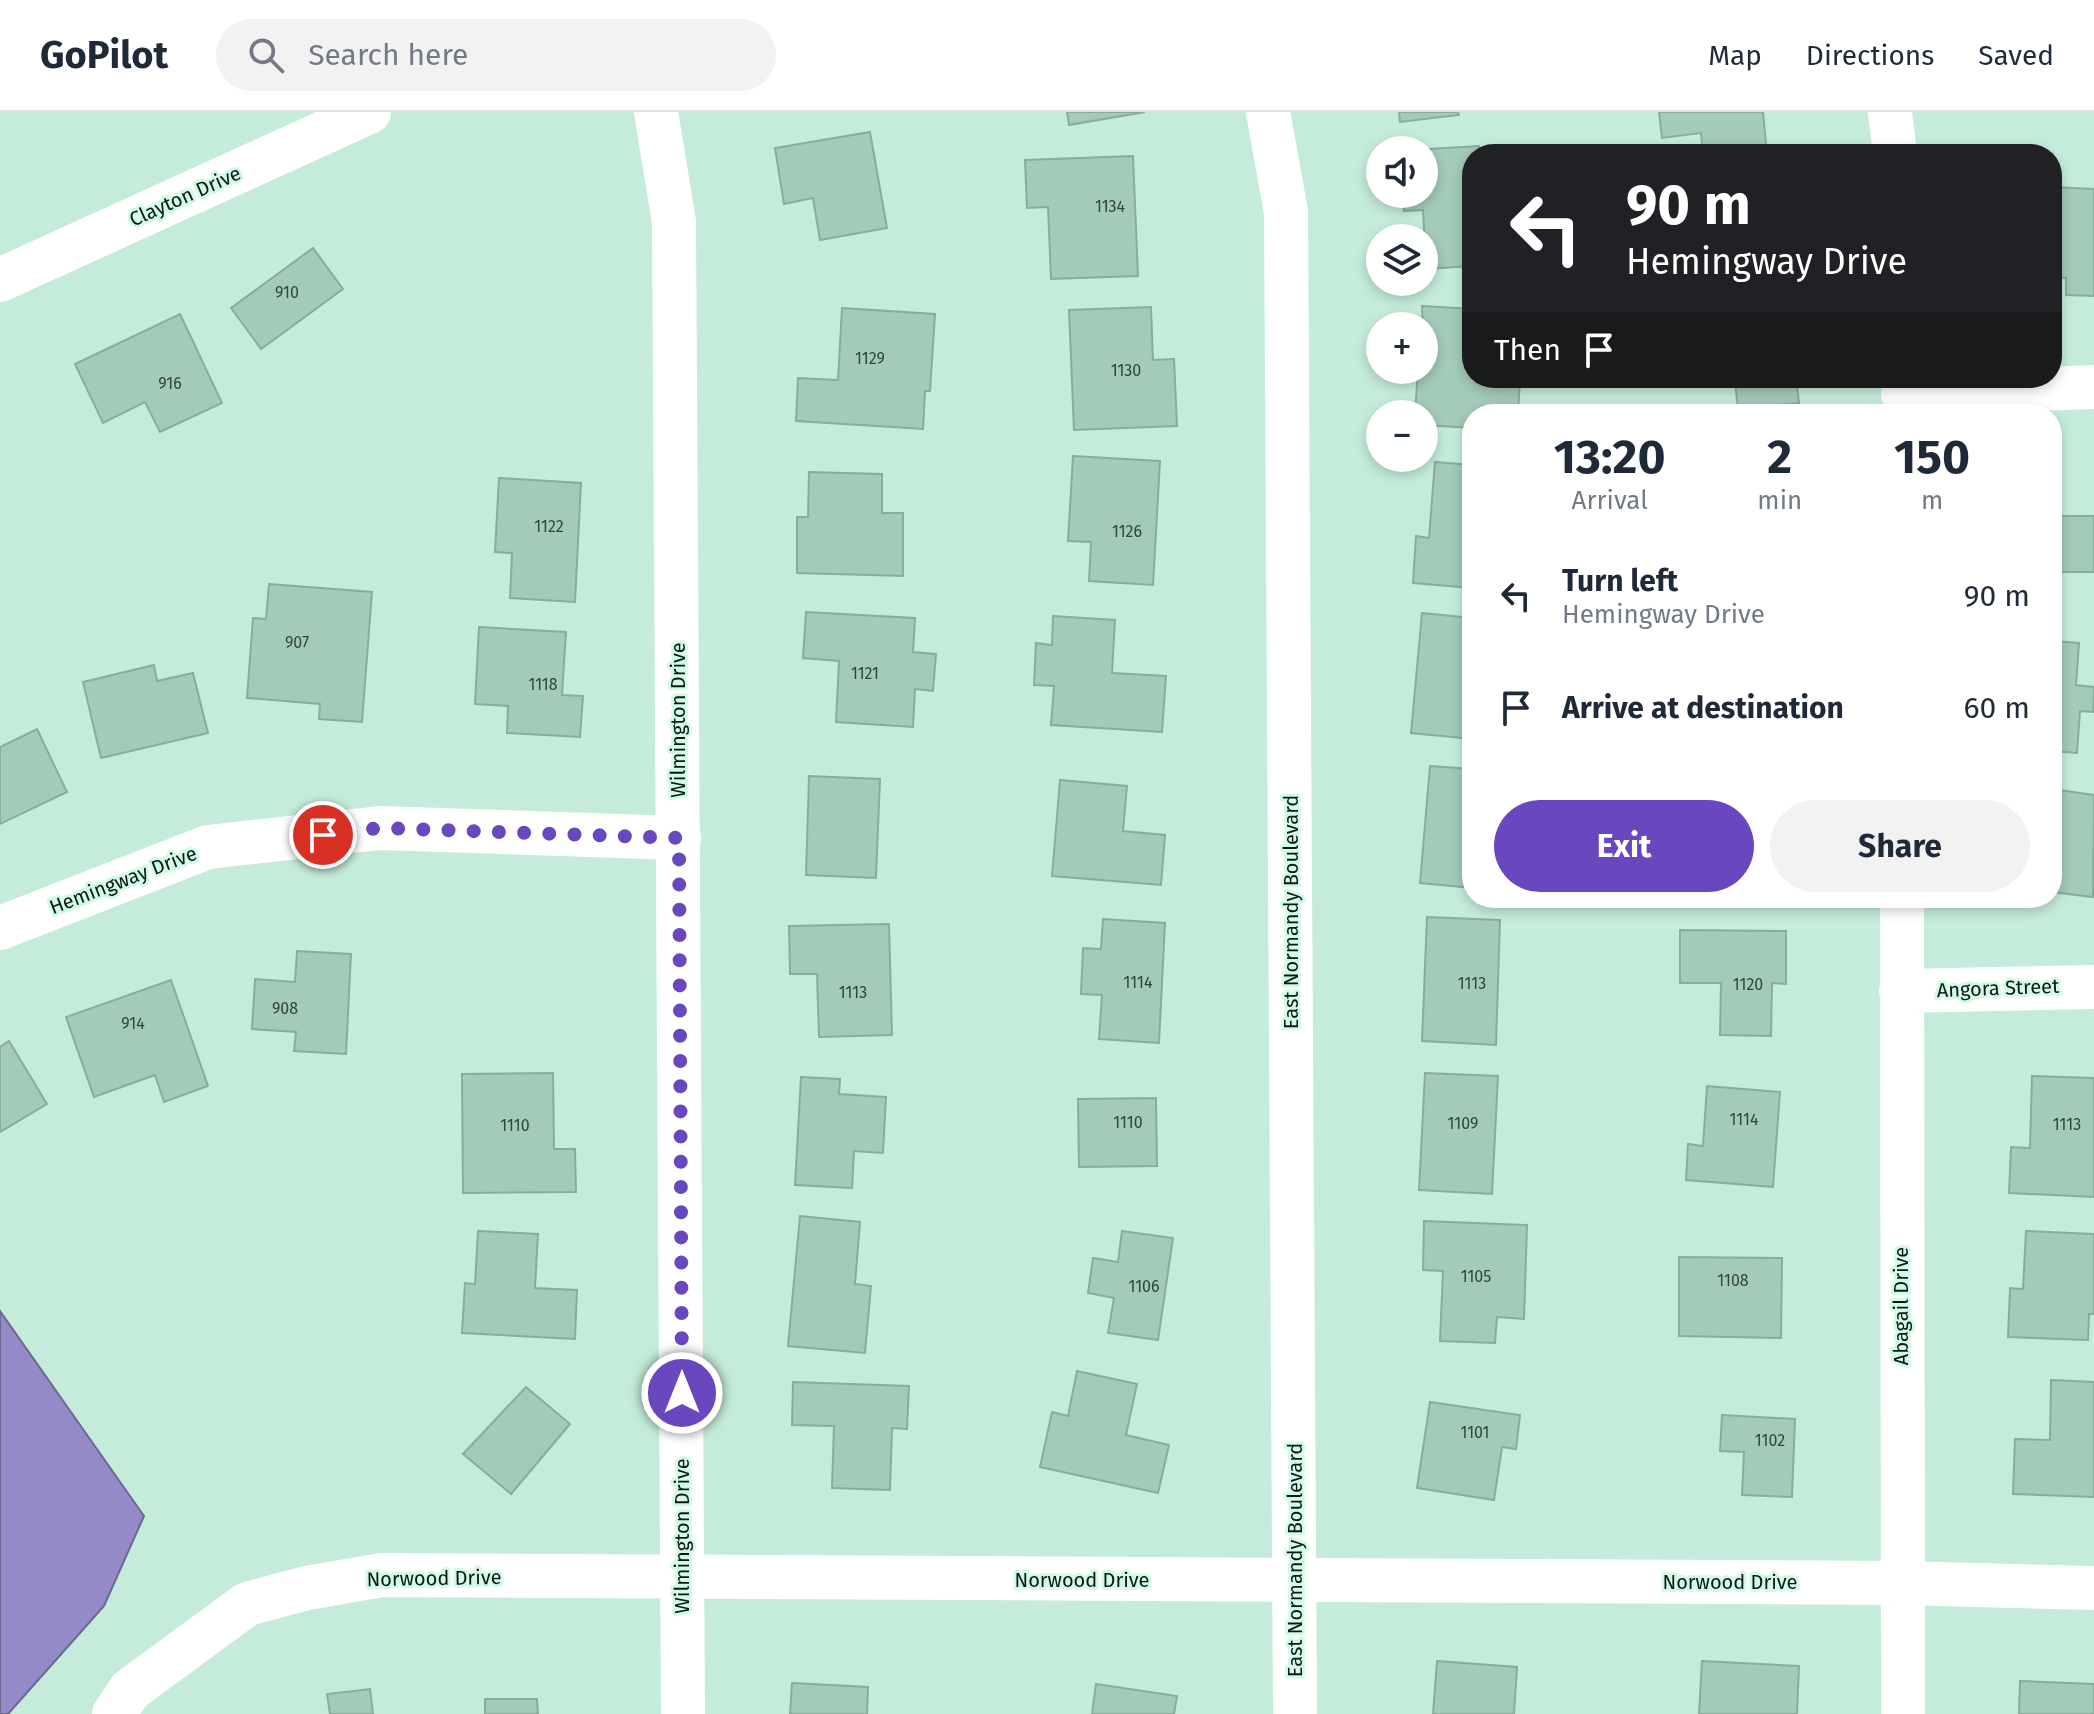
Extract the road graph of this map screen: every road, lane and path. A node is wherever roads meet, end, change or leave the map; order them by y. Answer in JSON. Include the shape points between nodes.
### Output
{"nodes":[{"id":1,"x":369,"y":112,"type":"edge"},
{"id":2,"x":656,"y":112,"type":"edge"},
{"id":3,"x":1268,"y":112,"type":"edge"},
{"id":4,"x":1890,"y":112,"type":"edge"},
{"id":5,"x":1894,"y":144,"type":"edge"},
{"id":6,"x":0,"y":280,"type":"edge"},
{"id":7,"x":2094,"y":387,"type":"edge"},
{"id":8,"x":1903,"y":395,"type":"edge"},
{"id":9,"x":679,"y":838,"type":"junction"},
{"id":10,"x":1902,"y":908,"type":"edge"},
{"id":11,"x":0,"y":928,"type":"edge"},
{"id":12,"x":2094,"y":987,"type":"edge"},
{"id":13,"x":1901,"y":991,"type":"junction"},
{"id":14,"x":683,"y":1578,"type":"junction"},
{"id":15,"x":1296,"y":1581,"type":"junction"},
{"id":16,"x":1901,"y":1583,"type":"junction"},
{"id":17,"x":2094,"y":1588,"type":"edge"},
{"id":18,"x":114,"y":1714,"type":"edge"},
{"id":19,"x":683,"y":1714,"type":"edge"},
{"id":20,"x":1295,"y":1714,"type":"edge"},
{"id":21,"x":1903,"y":1714,"type":"edge"}],
"edges":[{"from":1,"to":6,"type":"street","name":"Clayton Drive"},
{"from":2,"to":9,"type":"street","name":"Wilmington Drive","via":[[674,222]]},
{"from":3,"to":15,"type":"street","name":"East Normandy Boulevard","via":[[1286,212]]},
{"from":4,"to":5,"type":"street"},
{"from":7,"to":8,"type":"street"},
{"from":9,"to":11,"type":"street","name":"Hemingway Drive","via":[[380,828],[208,847]]},
{"from":9,"to":14,"type":"street","name":"Wilmington Drive"},
{"from":10,"to":13,"type":"street","name":"Abagail Drive"},
{"from":12,"to":13,"type":"street","name":"Angora Street"},
{"from":13,"to":16,"type":"street","name":"Abagail Drive"},
{"from":14,"to":15,"type":"street","name":"Norwood Drive"},
{"from":14,"to":18,"type":"street","name":"Norwood Drive","via":[[382,1575],[307,1588],[247,1604],[130,1690]]},
{"from":14,"to":19,"type":"street","name":"Wilmington Drive"},
{"from":15,"to":16,"type":"street","name":"Norwood Drive"},
{"from":15,"to":20,"type":"street","name":"East Normandy Boulevard"},
{"from":16,"to":17,"type":"street","name":"Norwood Drive"},
{"from":16,"to":21,"type":"street","name":"Abagail Drive"}]}
